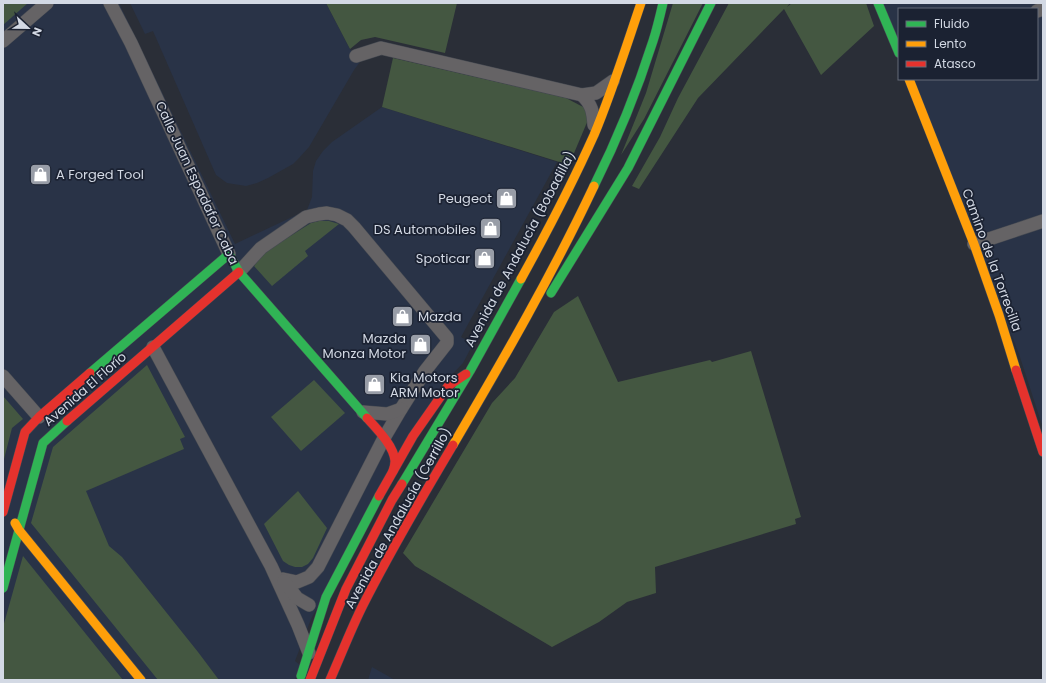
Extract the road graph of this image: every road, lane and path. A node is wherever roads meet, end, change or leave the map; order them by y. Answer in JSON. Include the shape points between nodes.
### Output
{"nodes":[{"id":1,"x":47,"y":3,"type":"edge"},
{"id":2,"x":110,"y":3,"type":"edge"},
{"id":3,"x":641,"y":3,"type":"edge"},
{"id":4,"x":663,"y":3,"type":"edge"},
{"id":5,"x":711,"y":3,"type":"edge"},
{"id":6,"x":878,"y":3,"type":"edge"},
{"id":7,"x":3,"y":41,"type":"edge"},
{"id":8,"x":898,"y":49,"type":"edge"},
{"id":9,"x":356,"y":56,"type":"dead end"},
{"id":10,"x":616,"y":78,"type":"junction"},
{"id":11,"x":909,"y":80,"type":"edge"},
{"id":12,"x":582,"y":95,"type":"junction"},
{"id":13,"x":594,"y":134,"type":"junction"},
{"id":14,"x":1043,"y":221,"type":"edge"},
{"id":15,"x":974,"y":244,"type":"junction"},
{"id":16,"x":229,"y":254,"type":"junction"},
{"id":17,"x":239,"y":272,"type":"junction"},
{"id":18,"x":547,"y":301,"type":"dead end"},
{"id":19,"x":539,"y":313,"type":"dead end"},
{"id":20,"x":147,"y":339,"type":"junction"},
{"id":21,"x":470,"y":371,"type":"junction"},
{"id":22,"x":3,"y":376,"type":"edge"},
{"id":23,"x":483,"y":393,"type":"junction"},
{"id":24,"x":401,"y":409,"type":"junction"},
{"id":25,"x":363,"y":412,"type":"junction"},
{"id":26,"x":46,"y":425,"type":"junction"},
{"id":27,"x":413,"y":436,"type":"junction"},
{"id":28,"x":393,"y":439,"type":"junction"},
{"id":29,"x":1043,"y":452,"type":"edge"},
{"id":30,"x":394,"y":471,"type":"junction"},
{"id":31,"x":392,"y":500,"type":"junction"},
{"id":32,"x":3,"y":508,"type":"edge"},
{"id":33,"x":366,"y":520,"type":"junction"},
{"id":34,"x":19,"y":530,"type":"junction"},
{"id":35,"x":271,"y":566,"type":"junction"},
{"id":36,"x":283,"y":579,"type":"junction"},
{"id":37,"x":3,"y":588,"type":"edge"},
{"id":38,"x":326,"y":597,"type":"junction"},
{"id":39,"x":309,"y":605,"type":"junction"},
{"id":40,"x":298,"y":625,"type":"junction"},
{"id":41,"x":309,"y":653,"type":"junction"},
{"id":42,"x":338,"y":661,"type":"junction"},
{"id":43,"x":141,"y":680,"type":"edge"},
{"id":44,"x":300,"y":680,"type":"edge"},
{"id":45,"x":310,"y":680,"type":"edge"},
{"id":46,"x":330,"y":680,"type":"edge"},
{"id":47,"x":335,"y":680,"type":"edge"}],
"edges":[{"from":1,"to":7,"type":"street"},
{"from":2,"to":16,"type":"street","name":"Calle Juan Espadafor Caba"},
{"from":3,"to":10,"type":"main road","name":"Avenida de Andalucía (Bobadilla)"},
{"from":4,"to":23,"type":"main road","via":[[652,45],[609,155],[557,262]]},
{"from":5,"to":18,"type":"main road","via":[[628,168]]},
{"from":6,"to":8,"type":"main road"},
{"from":9,"to":12,"type":"street","via":[[381,48]]},
{"from":10,"to":12,"type":"street","via":[[596,93]]},
{"from":10,"to":13,"type":"main road","name":"Avenida de Andalucía (Bobadilla)"},
{"from":11,"to":15,"type":"main road","name":"Camino de la Torrecilla"},
{"from":12,"to":13,"type":"street","via":[[593,113]]},
{"from":13,"to":21,"type":"main road","name":"Avenida de Andalucía (Bobadilla)","via":[[541,243]]},
{"from":14,"to":15,"type":"street"},
{"from":15,"to":29,"type":"main road","name":"Camino de la Torrecilla"},
{"from":16,"to":17,"type":"main road","name":"Calle Juan Espadafor Caba"},
{"from":16,"to":20,"type":"main road","name":"Avenida El Florío"},
{"from":17,"to":20,"type":"main road","name":"Avenida El Florío"},
{"from":17,"to":24,"type":"street","via":[[260,248],[306,217],[327,213],[347,220],[447,338],[447,343],[425,371]]},
{"from":17,"to":25,"type":"main road","name":"Calle Juan Espadafor Caba"},
{"from":19,"to":23,"type":"main road","via":[[503,374]]},
{"from":20,"to":26,"type":"main road","name":"Avenida El Florío"},
{"from":20,"to":26,"type":"main road","name":"Avenida El Florío"},
{"from":20,"to":35,"type":"street"},
{"from":21,"to":27,"type":"main road","name":"Avenida de Andalucía (Cerrillo)","via":[[448,386]]},
{"from":21,"to":31,"type":"main road","name":"Avenida de Andalucía (Cerrillo)"},
{"from":22,"to":26,"type":"street"},
{"from":23,"to":42,"type":"main road","name":"Avenida de Andalucía (Cerrillo)","via":[[390,553]]},
{"from":24,"to":25,"type":"street","via":[[387,414]]},
{"from":24,"to":28,"type":"street"},
{"from":25,"to":28,"type":"main road","name":"Calle Juan Espadafor Caba"},
{"from":26,"to":32,"type":"main road","name":"Avenida El Florío","via":[[25,432]]},
{"from":26,"to":34,"type":"main road","name":"Avenida El Florío"},
{"from":27,"to":28,"type":"main road"},
{"from":27,"to":30,"type":"main road","name":"Avenida de Andalucía (Cerrillo)"},
{"from":28,"to":30,"type":"main road","name":"Calle Juan Espadafor Caba"},
{"from":28,"to":36,"type":"street","via":[[318,567],[308,577],[297,582]]},
{"from":30,"to":33,"type":"main road","name":"Avenida de Andalucía (Cerrillo)"},
{"from":31,"to":33,"type":"main road"},
{"from":31,"to":45,"type":"main road","name":"Avenida de Andalucía (Cerrillo)","via":[[346,589]]},
{"from":32,"to":34,"type":"main road"},
{"from":33,"to":38,"type":"main road","name":"Avenida de Andalucía (Cerrillo)"},
{"from":34,"to":37,"type":"main road","name":"Avenida El Florío"},
{"from":34,"to":43,"type":"main road"},
{"from":35,"to":36,"type":"street"},
{"from":35,"to":40,"type":"street"},
{"from":36,"to":39,"type":"street","via":[[297,598]]},
{"from":38,"to":39,"type":"street"},
{"from":38,"to":41,"type":"main road","name":"Avenida de Andalucía (Cerrillo)"},
{"from":39,"to":40,"type":"street"},
{"from":40,"to":41,"type":"street"},
{"from":41,"to":44,"type":"main road","name":"Avenida de Andalucía (Cerrillo)"},
{"from":42,"to":46,"type":"main road","name":"Avenida de Andalucía (Cerrillo)"},
{"from":42,"to":47,"type":"main road"}]}
